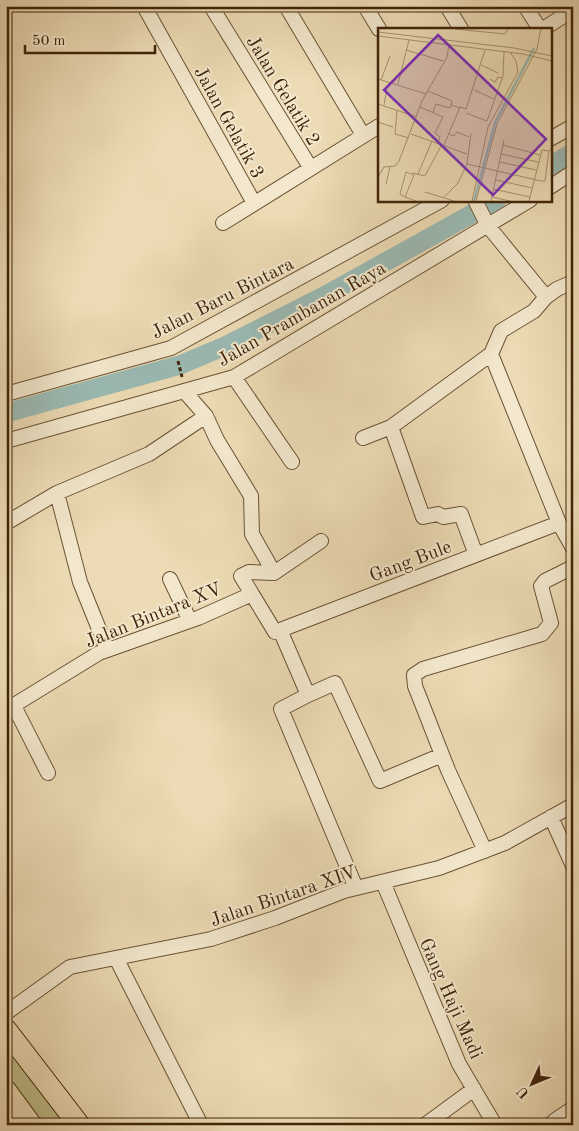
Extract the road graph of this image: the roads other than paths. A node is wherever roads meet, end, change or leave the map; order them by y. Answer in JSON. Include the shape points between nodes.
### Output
{"nodes":[{"id":1,"x":144,"y":6,"type":"edge"},
{"id":2,"x":211,"y":6,"type":"edge"},
{"id":3,"x":286,"y":6,"type":"edge"},
{"id":4,"x":365,"y":6,"type":"edge"},
{"id":5,"x":447,"y":6,"type":"edge"},
{"id":6,"x":526,"y":6,"type":"edge"},
{"id":7,"x":573,"y":10,"type":"edge"},
{"id":8,"x":378,"y":28,"type":"edge"},
{"id":9,"x":460,"y":28,"type":"edge"},
{"id":10,"x":540,"y":28,"type":"edge"},
{"id":11,"x":543,"y":28,"type":"edge"},
{"id":12,"x":573,"y":126,"type":"edge"},
{"id":13,"x":378,"y":127,"type":"edge"},
{"id":14,"x":363,"y":136,"type":"junction"},
{"id":15,"x":552,"y":138,"type":"edge"},
{"id":16,"x":310,"y":168,"type":"junction"},
{"id":17,"x":573,"y":172,"type":"edge"},
{"id":18,"x":552,"y":186,"type":"edge"},
{"id":19,"x":440,"y":201,"type":"edge"},
{"id":20,"x":476,"y":201,"type":"edge"},
{"id":21,"x":528,"y":201,"type":"edge"},
{"id":22,"x":254,"y":203,"type":"junction"},
{"id":23,"x":223,"y":223,"type":"dead end"},
{"id":24,"x":488,"y":226,"type":"junction"},
{"id":25,"x":573,"y":282,"type":"edge"},
{"id":26,"x":546,"y":297,"type":"junction"},
{"id":27,"x":491,"y":354,"type":"junction"},
{"id":28,"x":234,"y":377,"type":"junction"},
{"id":29,"x":185,"y":392,"type":"junction"},
{"id":30,"x":6,"y":394,"type":"edge"},
{"id":31,"x":206,"y":416,"type":"junction"},
{"id":32,"x":391,"y":427,"type":"junction"},
{"id":33,"x":363,"y":438,"type":"dead end"},
{"id":34,"x":6,"y":441,"type":"edge"},
{"id":35,"x":292,"y":462,"type":"dead end"},
{"id":36,"x":57,"y":493,"type":"junction"},
{"id":37,"x":6,"y":523,"type":"edge"},
{"id":38,"x":559,"y":524,"type":"junction"},
{"id":39,"x":571,"y":539,"type":"edge"},
{"id":40,"x":321,"y":541,"type":"dead end"},
{"id":41,"x":476,"y":555,"type":"junction"},
{"id":42,"x":573,"y":567,"type":"edge"},
{"id":43,"x":274,"y":573,"type":"junction"},
{"id":44,"x":170,"y":580,"type":"dead end"},
{"id":45,"x":252,"y":594,"type":"junction"},
{"id":46,"x":190,"y":621,"type":"junction"},
{"id":47,"x":278,"y":631,"type":"junction"},
{"id":48,"x":108,"y":649,"type":"junction"},
{"id":49,"x":308,"y":695,"type":"junction"},
{"id":50,"x":10,"y":708,"type":"edge"},
{"id":51,"x":442,"y":755,"type":"junction"},
{"id":52,"x":48,"y":773,"type":"dead end"},
{"id":53,"x":573,"y":805,"type":"edge"},
{"id":54,"x":551,"y":817,"type":"junction"},
{"id":55,"x":485,"y":851,"type":"junction"},
{"id":56,"x":573,"y":866,"type":"edge"},
{"id":57,"x":383,"y":882,"type":"junction"},
{"id":58,"x":356,"y":888,"type":"junction"},
{"id":59,"x":116,"y":958,"type":"junction"},
{"id":60,"x":6,"y":1013,"type":"edge"},
{"id":61,"x":6,"y":1030,"type":"edge"},
{"id":62,"x":474,"y":1088,"type":"junction"},
{"id":63,"x":6,"y":1091,"type":"edge"},
{"id":64,"x":573,"y":1108,"type":"edge"},
{"id":65,"x":554,"y":1121,"type":"dead end"},
{"id":66,"x":31,"y":1125,"type":"edge"},
{"id":67,"x":79,"y":1125,"type":"edge"},
{"id":68,"x":201,"y":1125,"type":"edge"},
{"id":69,"x":425,"y":1125,"type":"edge"},
{"id":70,"x":495,"y":1125,"type":"edge"}],
"edges":[{"from":1,"to":22,"type":"street","name":"Jalan Gelatik 3"},
{"from":2,"to":16,"type":"street","name":"Jalan Gelatik 2"},
{"from":3,"to":14,"type":"street"},
{"from":4,"to":8,"type":"street"},
{"from":5,"to":9,"type":"street"},
{"from":6,"to":10,"type":"street"},
{"from":7,"to":11,"type":"street"},
{"from":12,"to":15,"type":"street"},
{"from":13,"to":14,"type":"street"},
{"from":14,"to":16,"type":"street"},
{"from":16,"to":22,"type":"street"},
{"from":17,"to":18,"type":"street"},
{"from":19,"to":30,"type":"street","name":"Jalan Baru Bintara","via":[[172,348]]},
{"from":20,"to":24,"type":"street"},
{"from":21,"to":24,"type":"street","name":"Jalan Prambanan Raya"},
{"from":22,"to":23,"type":"street"},
{"from":24,"to":26,"type":"street"},
{"from":24,"to":28,"type":"street","name":"Jalan Prambanan Raya"},
{"from":25,"to":26,"type":"street"},
{"from":26,"to":27,"type":"street","via":[[534,311],[501,331]]},
{"from":27,"to":32,"type":"street"},
{"from":27,"to":38,"type":"street"},
{"from":28,"to":29,"type":"street","name":"Jalan Prambanan Raya"},
{"from":28,"to":35,"type":"street"},
{"from":29,"to":31,"type":"street"},
{"from":29,"to":34,"type":"street","name":"Jalan Prambanan Raya"},
{"from":31,"to":36,"type":"street","via":[[149,454]]},
{"from":31,"to":43,"type":"street","via":[[251,496],[252,534]]},
{"from":32,"to":33,"type":"street"},
{"from":32,"to":41,"type":"street","via":[[423,517],[460,514]]},
{"from":36,"to":37,"type":"street"},
{"from":36,"to":48,"type":"street","via":[[80,582]]},
{"from":38,"to":39,"type":"street"},
{"from":38,"to":41,"type":"street","name":"Gang Bule"},
{"from":40,"to":43,"type":"street"},
{"from":41,"to":47,"type":"street","name":"Gang Bule"},
{"from":42,"to":51,"type":"street","via":[[540,586],[551,623],[542,634],[423,669],[414,675],[415,686]]},
{"from":43,"to":45,"type":"street","via":[[250,572],[241,576]]},
{"from":44,"to":46,"type":"street"},
{"from":45,"to":46,"type":"street","name":"Jalan Bintara XV"},
{"from":45,"to":47,"type":"street","name":"Jalan Bintara XV"},
{"from":46,"to":48,"type":"street","name":"Jalan Bintara XV"},
{"from":47,"to":49,"type":"street","name":"Jalan Bintara XV"},
{"from":48,"to":50,"type":"street","name":"Jalan Bintara XV"},
{"from":49,"to":51,"type":"street","via":[[334,683],[380,781]]},
{"from":49,"to":58,"type":"street","via":[[281,709]]},
{"from":50,"to":52,"type":"street"},
{"from":51,"to":55,"type":"street"},
{"from":53,"to":54,"type":"street","name":"Jalan Bintara XIV"},
{"from":54,"to":55,"type":"street","name":"Jalan Bintara XIV"},
{"from":54,"to":56,"type":"street"},
{"from":55,"to":57,"type":"street","name":"Jalan Bintara XIV","via":[[440,868]]},
{"from":57,"to":58,"type":"street","name":"Jalan Bintara XIV"},
{"from":57,"to":62,"type":"street","name":"Gang Haji Madi","via":[[459,1064]]},
{"from":58,"to":59,"type":"street","name":"Jalan Bintara XIV","via":[[224,936]]},
{"from":59,"to":60,"type":"street","name":"Jalan Bintara XIV","via":[[70,967]]},
{"from":59,"to":68,"type":"street"},
{"from":61,"to":67,"type":"main road"},
{"from":62,"to":69,"type":"street"},
{"from":62,"to":70,"type":"street","name":"Gang Haji Madi"},
{"from":63,"to":66,"type":"main road"},
{"from":64,"to":65,"type":"street"}]}
